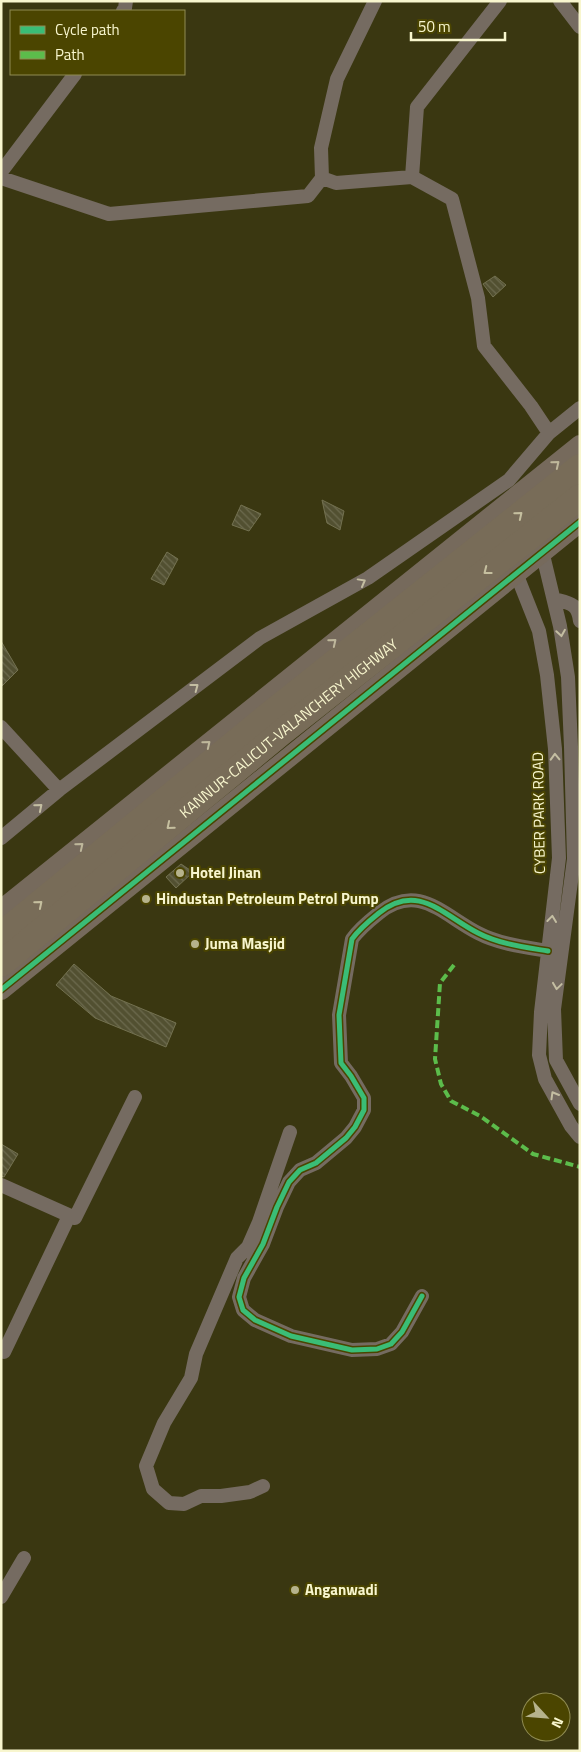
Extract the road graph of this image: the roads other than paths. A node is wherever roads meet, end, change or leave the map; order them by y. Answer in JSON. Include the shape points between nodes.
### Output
{"nodes":[{"id":1,"x":375,"y":1,"type":"edge"},
{"id":2,"x":500,"y":1,"type":"edge"},
{"id":3,"x":560,"y":1,"type":"edge"},
{"id":4,"x":580,"y":27,"type":"edge"},
{"id":5,"x":74,"y":75,"type":"edge"},
{"id":6,"x":1,"y":172,"type":"edge"},
{"id":7,"x":1,"y":178,"type":"edge"},
{"id":8,"x":322,"y":178,"type":"junction"},
{"id":9,"x":412,"y":178,"type":"junction"},
{"id":10,"x":580,"y":408,"type":"edge"},
{"id":11,"x":549,"y":432,"type":"junction"},
{"id":12,"x":580,"y":444,"type":"edge"},
{"id":13,"x":580,"y":467,"type":"edge"},
{"id":14,"x":580,"y":497,"type":"edge"},
{"id":15,"x":580,"y":522,"type":"edge"},
{"id":16,"x":542,"y":551,"type":"junction"},
{"id":17,"x":516,"y":573,"type":"junction"},
{"id":18,"x":554,"y":599,"type":"junction"},
{"id":19,"x":580,"y":621,"type":"edge"},
{"id":20,"x":1,"y":727,"type":"edge"},
{"id":21,"x":59,"y":790,"type":"junction"},
{"id":22,"x":1,"y":838,"type":"edge"},
{"id":23,"x":1,"y":910,"type":"edge"},
{"id":24,"x":1,"y":935,"type":"edge"},
{"id":25,"x":548,"y":951,"type":"junction"},
{"id":26,"x":1,"y":964,"type":"edge"},
{"id":27,"x":1,"y":990,"type":"edge"},
{"id":28,"x":135,"y":1097,"type":"dead end"},
{"id":29,"x":580,"y":1104,"type":"edge"},
{"id":30,"x":290,"y":1132,"type":"dead end"},
{"id":31,"x":580,"y":1137,"type":"edge"},
{"id":32,"x":1,"y":1185,"type":"edge"},
{"id":33,"x":274,"y":1197,"type":"junction"},
{"id":34,"x":69,"y":1216,"type":"junction"},
{"id":35,"x":422,"y":1296,"type":"dead end"},
{"id":36,"x":4,"y":1352,"type":"dead end"},
{"id":37,"x":263,"y":1486,"type":"dead end"},
{"id":38,"x":24,"y":1558,"type":"dead end"},
{"id":39,"x":1,"y":1597,"type":"edge"}],
"edges":[{"from":1,"to":8,"type":"street","via":[[337,79],[321,148]]},
{"from":2,"to":9,"type":"street","via":[[416,107]]},
{"from":3,"to":4,"type":"street"},
{"from":5,"to":6,"type":"street"},
{"from":7,"to":8,"type":"street","via":[[109,214],[308,196]]},
{"from":8,"to":9,"type":"street","via":[[336,183]]},
{"from":9,"to":11,"type":"street","via":[[452,199],[478,298],[484,346]]},
{"from":10,"to":11,"type":"street"},
{"from":21,"to":11,"type":"street","one_way":true,"via":[[260,638],[368,578],[509,480]]},
{"from":23,"to":12,"type":"street","one_way":true},
{"from":24,"to":13,"type":"highway","one_way":true,"via":[[270,714]]},
{"from":14,"to":26,"type":"highway","name":"KANNUR-CALICUT-VALANCHERY HIGHWAY","one_way":true,"via":[[281,733]]},
{"from":15,"to":16,"type":"street"},
{"from":16,"to":17,"type":"street"},
{"from":16,"to":18,"type":"street"},
{"from":25,"to":17,"type":"street","name":"CYBER PARK ROAD","one_way":true,"via":[[559,858],[555,749],[539,631]]},
{"from":17,"to":27,"type":"street"},
{"from":18,"to":19,"type":"street","via":[[572,604],[579,611]]},
{"from":18,"to":29,"type":"street","one_way":true,"via":[[568,677],[574,859],[554,1009],[556,1060]]},
{"from":20,"to":21,"type":"street"},
{"from":22,"to":21,"type":"street","one_way":true},
{"from":31,"to":25,"type":"street","name":"CYBER PARK ROAD","one_way":true,"via":[[545,1079],[539,1055]]},
{"from":25,"to":33,"type":"street","via":[[515,946],[478,933],[427,903],[407,899],[390,904],[359,929],[352,939],[339,1015],[341,1063],[364,1098],[364,1110],[346,1138],[316,1163],[300,1170]]},
{"from":28,"to":34,"type":"street","via":[[75,1218]]},
{"from":30,"to":33,"type":"street"},
{"from":32,"to":34,"type":"street"},
{"from":33,"to":35,"type":"street","via":[[263,1244],[244,1278],[239,1297],[243,1310],[255,1320],[292,1336],[352,1350],[377,1349],[391,1344],[402,1332]]},
{"from":33,"to":37,"type":"street","via":[[248,1247],[237,1258],[204,1333],[191,1378],[164,1423],[146,1466],[153,1489],[169,1503],[184,1504],[202,1496],[250,1492]]},
{"from":34,"to":36,"type":"street"},
{"from":38,"to":39,"type":"street"}]}
